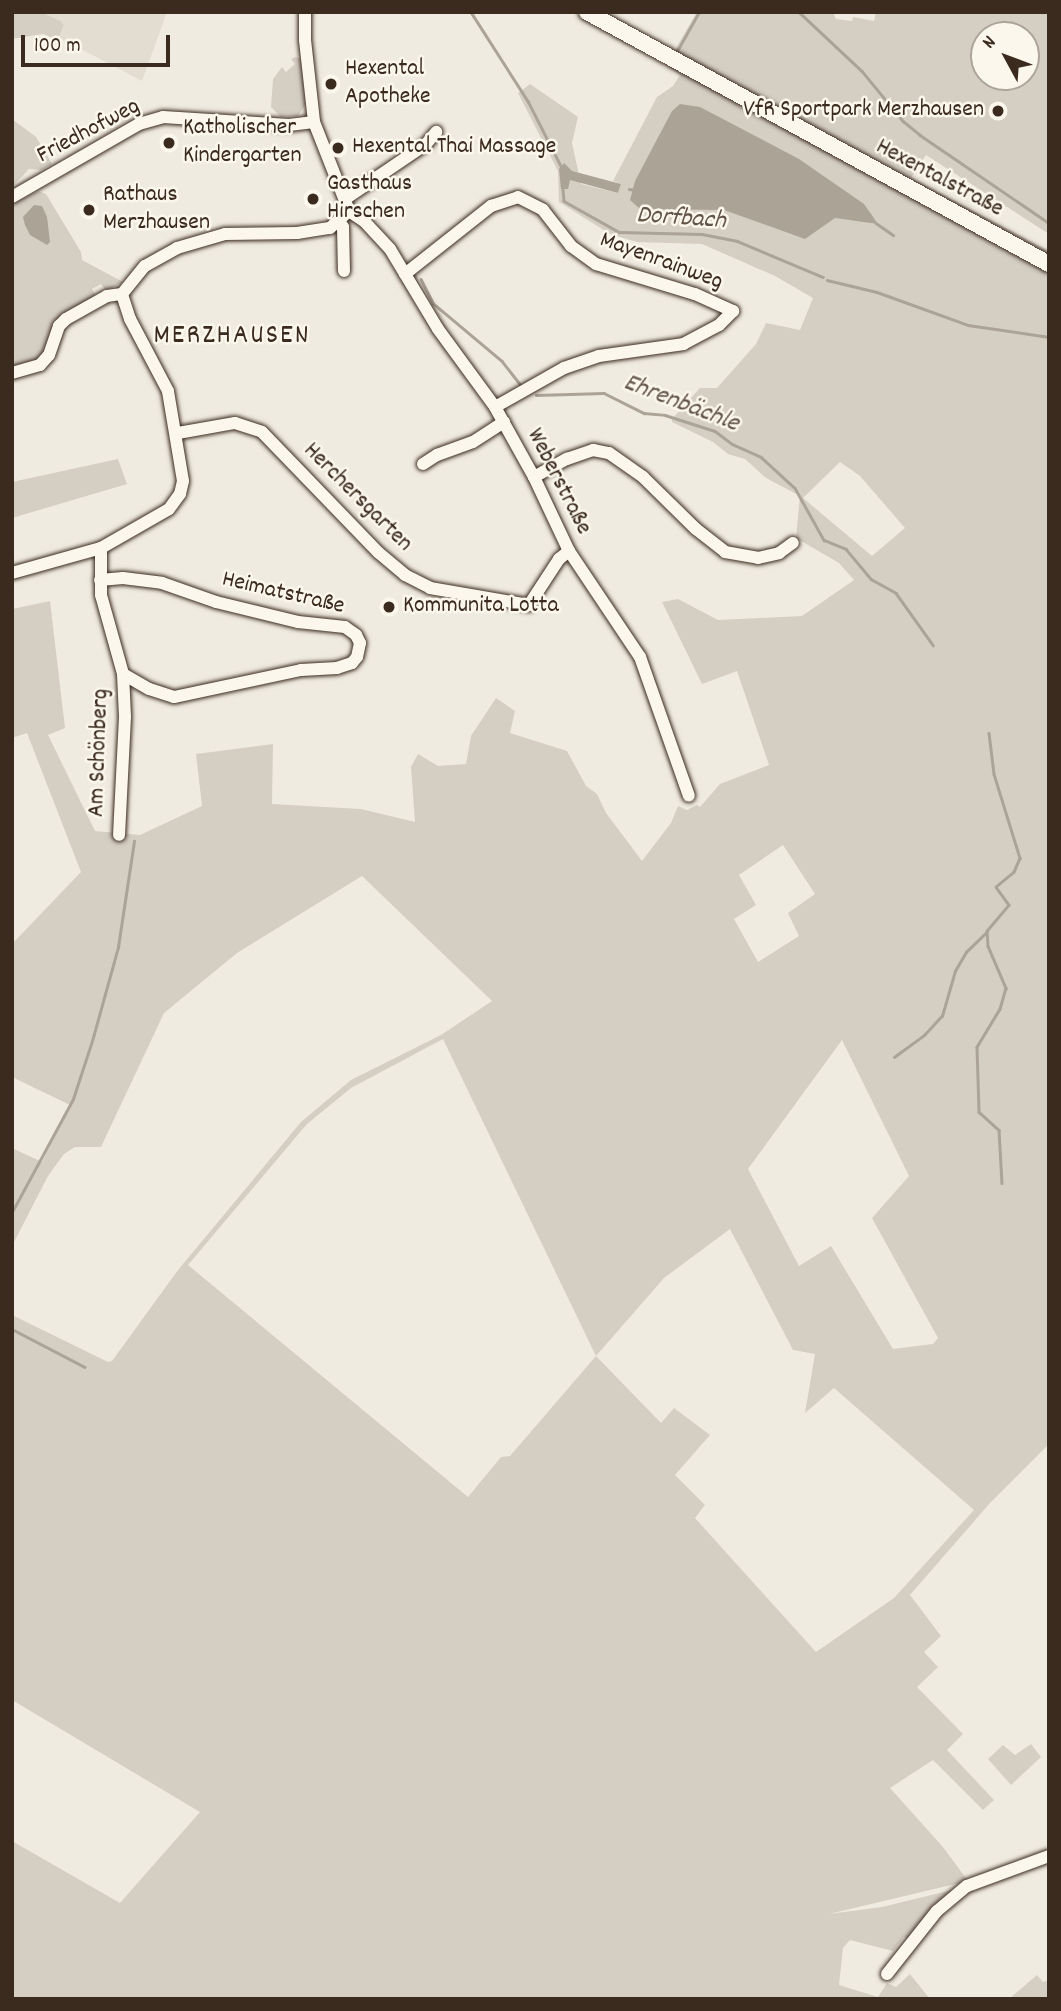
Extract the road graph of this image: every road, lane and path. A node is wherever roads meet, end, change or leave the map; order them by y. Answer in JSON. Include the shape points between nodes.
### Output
{"nodes":[{"id":1,"x":305,"y":12,"type":"edge"},
{"id":2,"x":313,"y":12,"type":"edge"},
{"id":3,"x":587,"y":12,"type":"edge"},
{"id":4,"x":306,"y":44,"type":"junction"},
{"id":5,"x":314,"y":122,"type":"junction"},
{"id":6,"x":436,"y":132,"type":"dead end"},
{"id":7,"x":12,"y":197,"type":"edge"},
{"id":8,"x":347,"y":205,"type":"junction"},
{"id":9,"x":340,"y":222,"type":"junction"},
{"id":10,"x":1049,"y":264,"type":"edge"},
{"id":11,"x":344,"y":271,"type":"dead end"},
{"id":12,"x":405,"y":274,"type":"junction"},
{"id":13,"x":122,"y":295,"type":"junction"},
{"id":14,"x":12,"y":373,"type":"edge"},
{"id":15,"x":495,"y":407,"type":"junction"},
{"id":16,"x":504,"y":422,"type":"junction"},
{"id":17,"x":178,"y":433,"type":"junction"},
{"id":18,"x":423,"y":464,"type":"dead end"},
{"id":19,"x":534,"y":477,"type":"junction"},
{"id":20,"x":793,"y":544,"type":"dead end"},
{"id":21,"x":102,"y":548,"type":"junction"},
{"id":22,"x":569,"y":551,"type":"junction"},
{"id":23,"x":12,"y":573,"type":"edge"},
{"id":24,"x":100,"y":580,"type":"junction"},
{"id":25,"x":123,"y":674,"type":"junction"},
{"id":26,"x":689,"y":796,"type":"dead end"},
{"id":27,"x":119,"y":835,"type":"dead end"},
{"id":28,"x":1049,"y":1856,"type":"edge"},
{"id":29,"x":887,"y":1974,"type":"dead end"}],
"edges":[{"from":1,"to":4,"type":"street"},
{"from":2,"to":4,"type":"street","via":[[313,32]]},
{"from":3,"to":10,"type":"main road","name":"Hexentalstraße"},
{"from":4,"to":5,"type":"street"},
{"from":5,"to":7,"type":"street","name":"Friedhofweg","via":[[289,125],[163,117],[139,124]]},
{"from":5,"to":8,"type":"street"},
{"from":6,"to":8,"type":"street"},
{"from":8,"to":9,"type":"street"},
{"from":8,"to":12,"type":"street","name":"Weberstraße","via":[[378,234]]},
{"from":9,"to":11,"type":"street"},
{"from":9,"to":13,"type":"street","via":[[297,233],[225,234],[177,248],[145,266]]},
{"from":12,"to":15,"type":"street","name":"Weberstraße"},
{"from":12,"to":15,"type":"street","name":"Mayenrainweg","via":[[491,206],[518,197],[543,210],[571,246],[596,264],[695,294],[733,311],[684,344],[564,368]]},
{"from":13,"to":14,"type":"street","via":[[107,296],[66,319],[40,365]]},
{"from":13,"to":17,"type":"street","via":[[139,338],[164,378]]},
{"from":15,"to":16,"type":"street","name":"Weberstraße"},
{"from":16,"to":18,"type":"street"},
{"from":16,"to":19,"type":"street","name":"Weberstraße"},
{"from":17,"to":21,"type":"street","via":[[180,494],[169,509]]},
{"from":17,"to":22,"type":"street","name":"Herchersgarten","via":[[235,423],[262,432],[379,553],[430,588],[529,605]]},
{"from":19,"to":20,"type":"street","via":[[593,450],[609,453],[643,477],[725,552],[758,558]]},
{"from":19,"to":22,"type":"street","name":"Weberstraße"},
{"from":21,"to":23,"type":"street"},
{"from":21,"to":24,"type":"street","name":"Am Schönberg"},
{"from":22,"to":26,"type":"street","name":"Weberstraße","via":[[640,657]]},
{"from":24,"to":25,"type":"street","name":"Am Schönberg"},
{"from":24,"to":25,"type":"street","name":"Heimatstraße","via":[[162,583],[298,622],[345,627],[360,643],[352,663],[337,668],[301,670],[174,696]]},
{"from":25,"to":27,"type":"street","name":"Am Schönberg"},
{"from":28,"to":29,"type":"street","via":[[967,1886],[937,1911]]}]}
